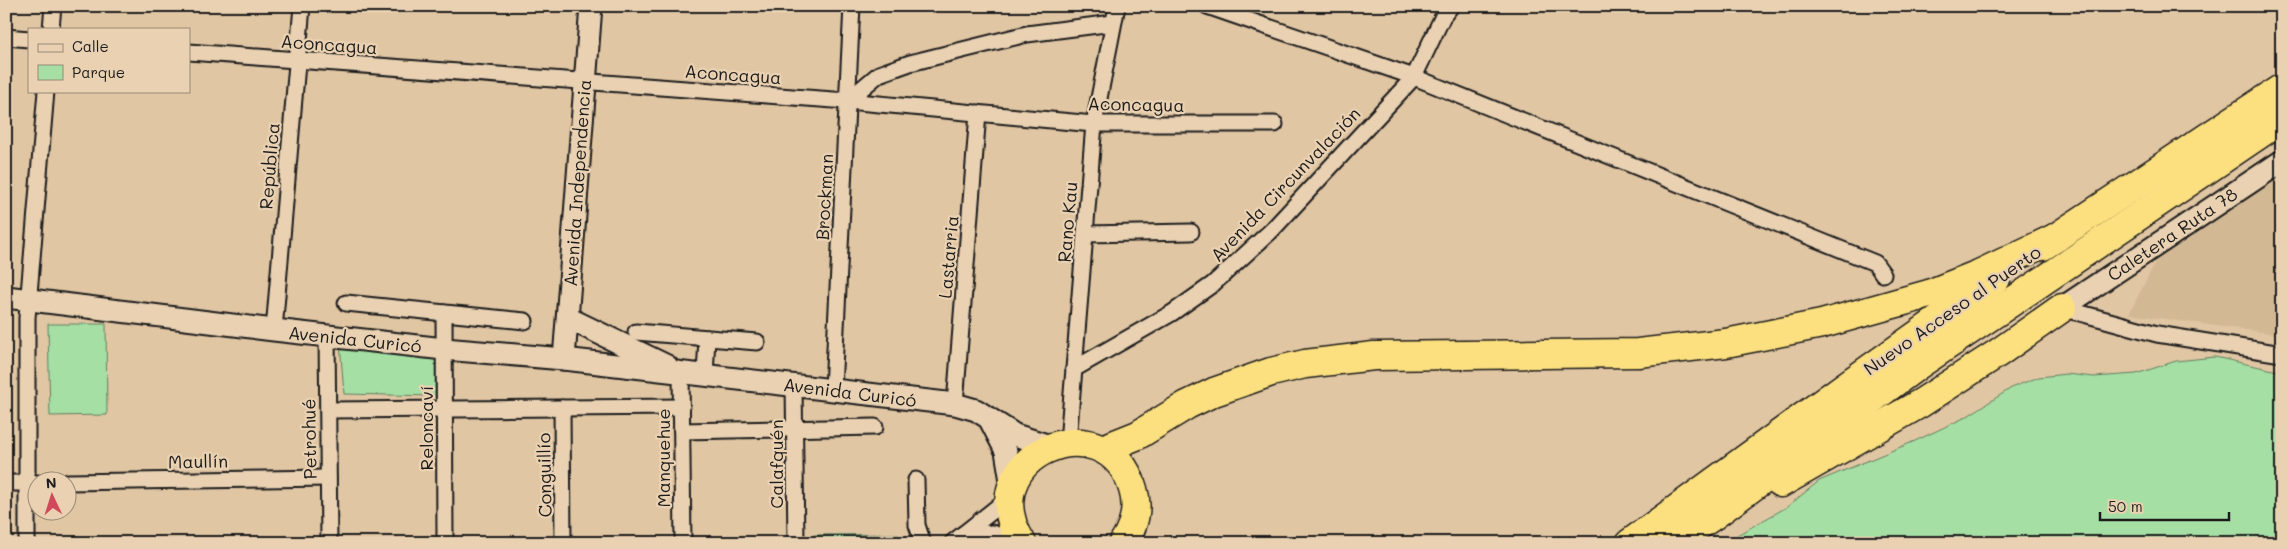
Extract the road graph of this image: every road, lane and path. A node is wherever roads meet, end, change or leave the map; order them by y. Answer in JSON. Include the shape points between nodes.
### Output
{"nodes":[{"id":1,"x":53,"y":6,"type":"edge"},
{"id":2,"x":302,"y":6,"type":"edge"},
{"id":3,"x":591,"y":6,"type":"edge"},
{"id":4,"x":852,"y":6,"type":"edge"},
{"id":5,"x":1117,"y":6,"type":"edge"},
{"id":6,"x":1207,"y":6,"type":"edge"},
{"id":7,"x":1451,"y":6,"type":"edge"},
{"id":8,"x":1113,"y":23,"type":"junction"},
{"id":9,"x":51,"y":28,"type":"edge"},
{"id":10,"x":6,"y":37,"type":"edge"},
{"id":11,"x":28,"y":39,"type":"edge"},
{"id":12,"x":190,"y":52,"type":"edge"},
{"id":13,"x":297,"y":60,"type":"junction"},
{"id":14,"x":1414,"y":77,"type":"junction"},
{"id":15,"x":585,"y":82,"type":"junction"},
{"id":16,"x":2282,"y":88,"type":"edge"},
{"id":17,"x":46,"y":92,"type":"edge"},
{"id":18,"x":847,"y":101,"type":"junction"},
{"id":19,"x":978,"y":113,"type":"junction"},
{"id":20,"x":2282,"y":119,"type":"edge"},
{"id":21,"x":1094,"y":124,"type":"junction"},
{"id":22,"x":1275,"y":124,"type":"dead end"},
{"id":23,"x":2282,"y":161,"type":"edge"},
{"id":24,"x":1191,"y":232,"type":"dead end"},
{"id":25,"x":1085,"y":234,"type":"junction"},
{"id":26,"x":2057,"y":237,"type":"junction"},
{"id":27,"x":1883,"y":274,"type":"dead end"},
{"id":28,"x":6,"y":297,"type":"edge"},
{"id":29,"x":28,"y":300,"type":"junction"},
{"id":30,"x":346,"y":303,"type":"dead end"},
{"id":31,"x":2062,"y":308,"type":"junction"},
{"id":32,"x":444,"y":313,"type":"junction"},
{"id":33,"x":568,"y":318,"type":"junction"},
{"id":34,"x":525,"y":321,"type":"dead end"},
{"id":35,"x":274,"y":330,"type":"junction"},
{"id":36,"x":636,"y":332,"type":"dead end"},
{"id":37,"x":327,"y":335,"type":"junction"},
{"id":38,"x":707,"y":338,"type":"junction"},
{"id":39,"x":757,"y":342,"type":"dead end"},
{"id":40,"x":444,"y":349,"type":"junction"},
{"id":41,"x":2282,"y":354,"type":"edge"},
{"id":42,"x":564,"y":359,"type":"junction"},
{"id":43,"x":1074,"y":369,"type":"junction"},
{"id":44,"x":681,"y":373,"type":"junction"},
{"id":45,"x":705,"y":375,"type":"junction"},
{"id":46,"x":794,"y":385,"type":"junction"},
{"id":47,"x":832,"y":389,"type":"junction"},
{"id":48,"x":955,"y":404,"type":"junction"},
{"id":49,"x":682,"y":406,"type":"junction"},
{"id":50,"x":562,"y":408,"type":"junction"},
{"id":51,"x":445,"y":409,"type":"junction"},
{"id":52,"x":328,"y":410,"type":"junction"},
{"id":53,"x":991,"y":421,"type":"junction"},
{"id":54,"x":875,"y":428,"type":"dead end"},
{"id":55,"x":795,"y":429,"type":"junction"},
{"id":56,"x":682,"y":431,"type":"junction"},
{"id":57,"x":1059,"y":444,"type":"junction"},
{"id":58,"x":1102,"y":449,"type":"junction"},
{"id":59,"x":32,"y":472,"type":"edge"},
{"id":60,"x":328,"y":478,"type":"junction"},
{"id":61,"x":916,"y":480,"type":"dead end"},
{"id":62,"x":78,"y":482,"type":"edge"},
{"id":63,"x":6,"y":483,"type":"edge"},
{"id":64,"x":28,"y":483,"type":"edge"},
{"id":65,"x":1011,"y":492,"type":"junction"},
{"id":66,"x":1712,"y":516,"type":"junction"},
{"id":67,"x":29,"y":522,"type":"edge"},
{"id":68,"x":957,"y":538,"type":"edge"},
{"id":69,"x":27,"y":543,"type":"edge"},
{"id":70,"x":329,"y":543,"type":"edge"},
{"id":71,"x":445,"y":543,"type":"edge"},
{"id":72,"x":563,"y":543,"type":"edge"},
{"id":73,"x":683,"y":543,"type":"edge"},
{"id":74,"x":796,"y":543,"type":"edge"},
{"id":75,"x":924,"y":543,"type":"edge"},
{"id":76,"x":1022,"y":543,"type":"edge"},
{"id":77,"x":1122,"y":543,"type":"edge"},
{"id":78,"x":1630,"y":543,"type":"edge"},
{"id":79,"x":1673,"y":543,"type":"edge"}],
"edges":[{"from":1,"to":9,"type":"street"},
{"from":2,"to":13,"type":"street","name":"República"},
{"from":3,"to":15,"type":"main road","name":"Avenida Independencia"},
{"from":4,"to":18,"type":"street","name":"Brockman"},
{"from":5,"to":8,"type":"street","name":"Rano Kau"},
{"from":6,"to":14,"type":"street"},
{"from":7,"to":14,"type":"street","name":"Avenida Circunvalación"},
{"from":8,"to":18,"type":"street","via":[[1027,34],[918,61],[879,74]]},
{"from":8,"to":21,"type":"street","name":"Rano Kau"},
{"from":10,"to":11,"type":"street"},
{"from":12,"to":13,"type":"street","name":"Aconcagua"},
{"from":13,"to":15,"type":"street","name":"Aconcagua"},
{"from":13,"to":35,"type":"street","name":"República"},
{"from":14,"to":27,"type":"street","via":[[1874,263]]},
{"from":14,"to":43,"type":"street","name":"Avenida Circunvalación","via":[[1272,230],[1214,284],[1164,318]]},
{"from":15,"to":18,"type":"street","name":"Aconcagua"},
{"from":15,"to":33,"type":"main road","name":"Avenida Independencia"},
{"from":16,"to":26,"type":"highway","name":"Nuevo Acceso al Puerto"},
{"from":17,"to":29,"type":"street"},
{"from":18,"to":19,"type":"street","name":"Aconcagua"},
{"from":18,"to":47,"type":"street","name":"Brockman"},
{"from":19,"to":21,"type":"street","name":"Aconcagua"},
{"from":19,"to":48,"type":"street","name":"Lastarria"},
{"from":20,"to":66,"type":"highway","name":"Nuevo Acceso al Puerto","via":[[1917,366]]},
{"from":21,"to":22,"type":"street","name":"Aconcagua"},
{"from":21,"to":25,"type":"street","name":"Rano Kau"},
{"from":23,"to":31,"type":"main road","name":"Caletera Ruta 78"},
{"from":24,"to":25,"type":"street"},
{"from":25,"to":43,"type":"street","name":"Rano Kau"},
{"from":26,"to":58,"type":"highway","via":[[1929,294],[1822,324],[1735,342],[1638,353],[1374,356],[1305,364],[1214,392],[1138,435]]},
{"from":26,"to":78,"type":"highway","name":"Nuevo Acceso al Puerto","via":[[1859,375]]},
{"from":28,"to":29,"type":"main road","name":"Avenida Curicó"},
{"from":29,"to":35,"type":"main road","name":"Avenida Curicó"},
{"from":29,"to":59,"type":"street"},
{"from":30,"to":32,"type":"street","name":"Avenida Curicó"},
{"from":31,"to":41,"type":"street","via":[[2157,334]]},
{"from":31,"to":66,"type":"highway","via":[[1984,363],[1880,427],[1790,479]]},
{"from":32,"to":34,"type":"street","name":"Avenida Curicó"},
{"from":32,"to":40,"type":"street","name":"Reloncaví"},
{"from":33,"to":42,"type":"main road","name":"Avenida Independencia"},
{"from":33,"to":44,"type":"main road"},
{"from":35,"to":37,"type":"main road","name":"Avenida Curicó"},
{"from":36,"to":38,"type":"street"},
{"from":37,"to":40,"type":"main road","name":"Avenida Curicó"},
{"from":37,"to":52,"type":"street","name":"Petrohué"},
{"from":38,"to":39,"type":"street"},
{"from":38,"to":45,"type":"street"},
{"from":40,"to":42,"type":"main road","name":"Avenida Curicó"},
{"from":40,"to":51,"type":"street","name":"Reloncaví"},
{"from":42,"to":44,"type":"main road","name":"Avenida Curicó"},
{"from":43,"to":57,"type":"street","name":"Rano Kau"},
{"from":44,"to":45,"type":"main road","name":"Avenida Curicó"},
{"from":44,"to":49,"type":"street","name":"Manquehue"},
{"from":45,"to":46,"type":"main road","name":"Avenida Curicó"},
{"from":46,"to":47,"type":"main road","name":"Avenida Curicó"},
{"from":46,"to":55,"type":"street","name":"Calafquén"},
{"from":47,"to":48,"type":"main road","name":"Avenida Curicó"},
{"from":48,"to":53,"type":"main road","name":"Avenida Curicó","via":[[976,410]]},
{"from":49,"to":50,"type":"street"},
{"from":49,"to":56,"type":"street","name":"Manquehue"},
{"from":50,"to":51,"type":"street"},
{"from":50,"to":72,"type":"street","name":"Conguillío"},
{"from":51,"to":52,"type":"street"},
{"from":51,"to":71,"type":"street","name":"Reloncaví"},
{"from":52,"to":60,"type":"street","name":"Petrohué"},
{"from":53,"to":57,"type":"main road","name":"Avenida Curicó","via":[[1015,435]]},
{"from":53,"to":65,"type":"main road","via":[[1006,451]]},
{"from":54,"to":55,"type":"street","name":"Avenida Curicó"},
{"from":55,"to":56,"type":"street","name":"Avenida Curicó"},
{"from":55,"to":74,"type":"street","name":"Calafquén"},
{"from":56,"to":73,"type":"street","name":"Manquehue"},
{"from":57,"to":58,"type":"highway","via":[[1091,445]]},
{"from":57,"to":65,"type":"highway","via":[[1026,462]]},
{"from":58,"to":77,"type":"highway","via":[[1124,468],[1135,494],[1133,523]]},
{"from":60,"to":62,"type":"street","name":"Maullín"},
{"from":60,"to":70,"type":"street","name":"Petrohué"},
{"from":61,"to":75,"type":"street","via":[[917,525]]},
{"from":63,"to":64,"type":"street"},
{"from":65,"to":68,"type":"street"},
{"from":65,"to":76,"type":"highway","via":[[1011,521]]},
{"from":66,"to":79,"type":"highway","name":"Nuevo Acceso al Puerto"},
{"from":67,"to":69,"type":"street"},
{"from":68,"to":76,"type":"street","via":[[992,533]]}]}
